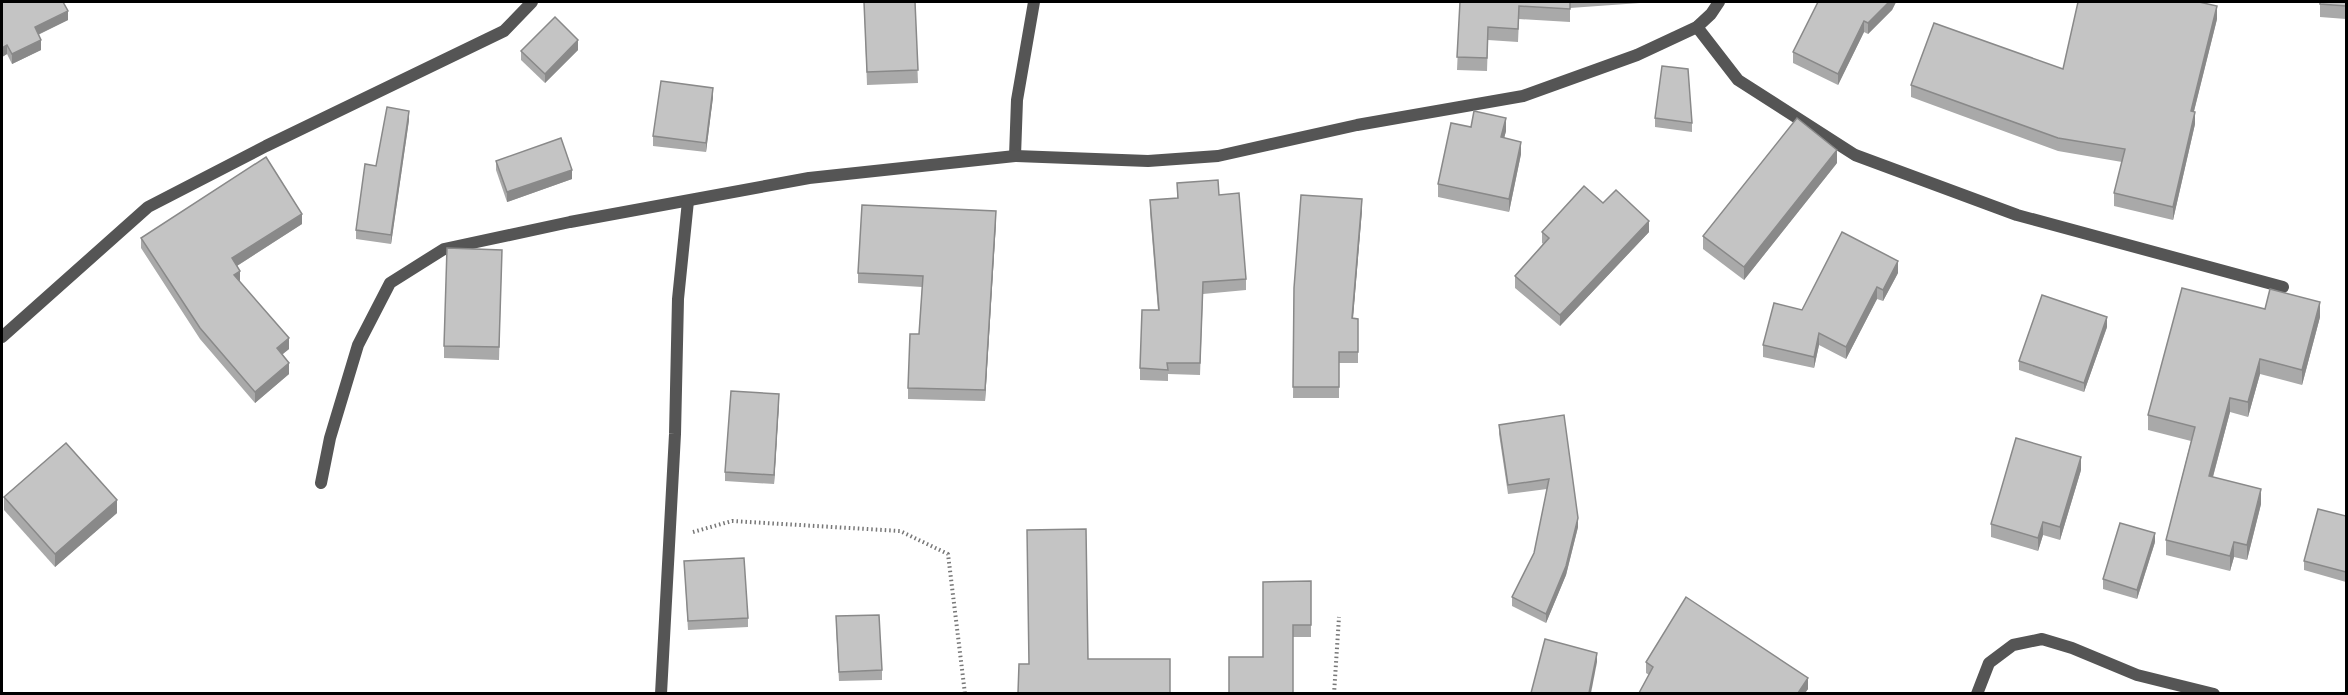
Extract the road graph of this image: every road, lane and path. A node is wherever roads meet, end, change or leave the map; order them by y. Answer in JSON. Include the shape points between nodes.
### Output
{"nodes":[{"id":1,"x":532,"y":2,"type":"edge"},
{"id":2,"x":1034,"y":2,"type":"edge"},
{"id":3,"x":1719,"y":2,"type":"edge"},
{"id":4,"x":1696,"y":27,"type":"junction"},
{"id":5,"x":1015,"y":156,"type":"junction"},
{"id":6,"x":688,"y":201,"type":"junction"},
{"id":7,"x":2283,"y":287,"type":"dead end"},
{"id":8,"x":2,"y":337,"type":"edge"},
{"id":9,"x":321,"y":483,"type":"dead end"},
{"id":10,"x":669,"y":538,"type":"junction"},
{"id":11,"x":1339,"y":617,"type":"dead end"},
{"id":12,"x":661,"y":693,"type":"edge"},
{"id":13,"x":965,"y":693,"type":"edge"},
{"id":14,"x":1334,"y":693,"type":"edge"},
{"id":15,"x":1977,"y":693,"type":"edge"},
{"id":16,"x":2214,"y":693,"type":"edge"}],
"edges":[{"from":1,"to":8,"type":"street","via":[[504,32],[148,207]]},
{"from":2,"to":5,"type":"street","via":[[1017,100]]},
{"from":3,"to":4,"type":"street"},
{"from":4,"to":5,"type":"street","via":[[1638,55],[1523,96],[1357,125],[1218,156],[1148,161]]},
{"from":4,"to":7,"type":"street","via":[[1738,80],[1855,155],[2017,215]]},
{"from":5,"to":6,"type":"street","via":[[809,178]]},
{"from":6,"to":9,"type":"street","via":[[444,249],[390,283],[358,345]]},
{"from":6,"to":10,"type":"street","via":[[678,299]]},
{"from":10,"to":12,"type":"street"},
{"from":10,"to":13,"type":"path","via":[[732,521],[900,531],[948,554]]},
{"from":11,"to":14,"type":"path"},
{"from":15,"to":16,"type":"street","via":[[1989,663],[2013,645],[2042,639],[2137,675]]}]}
